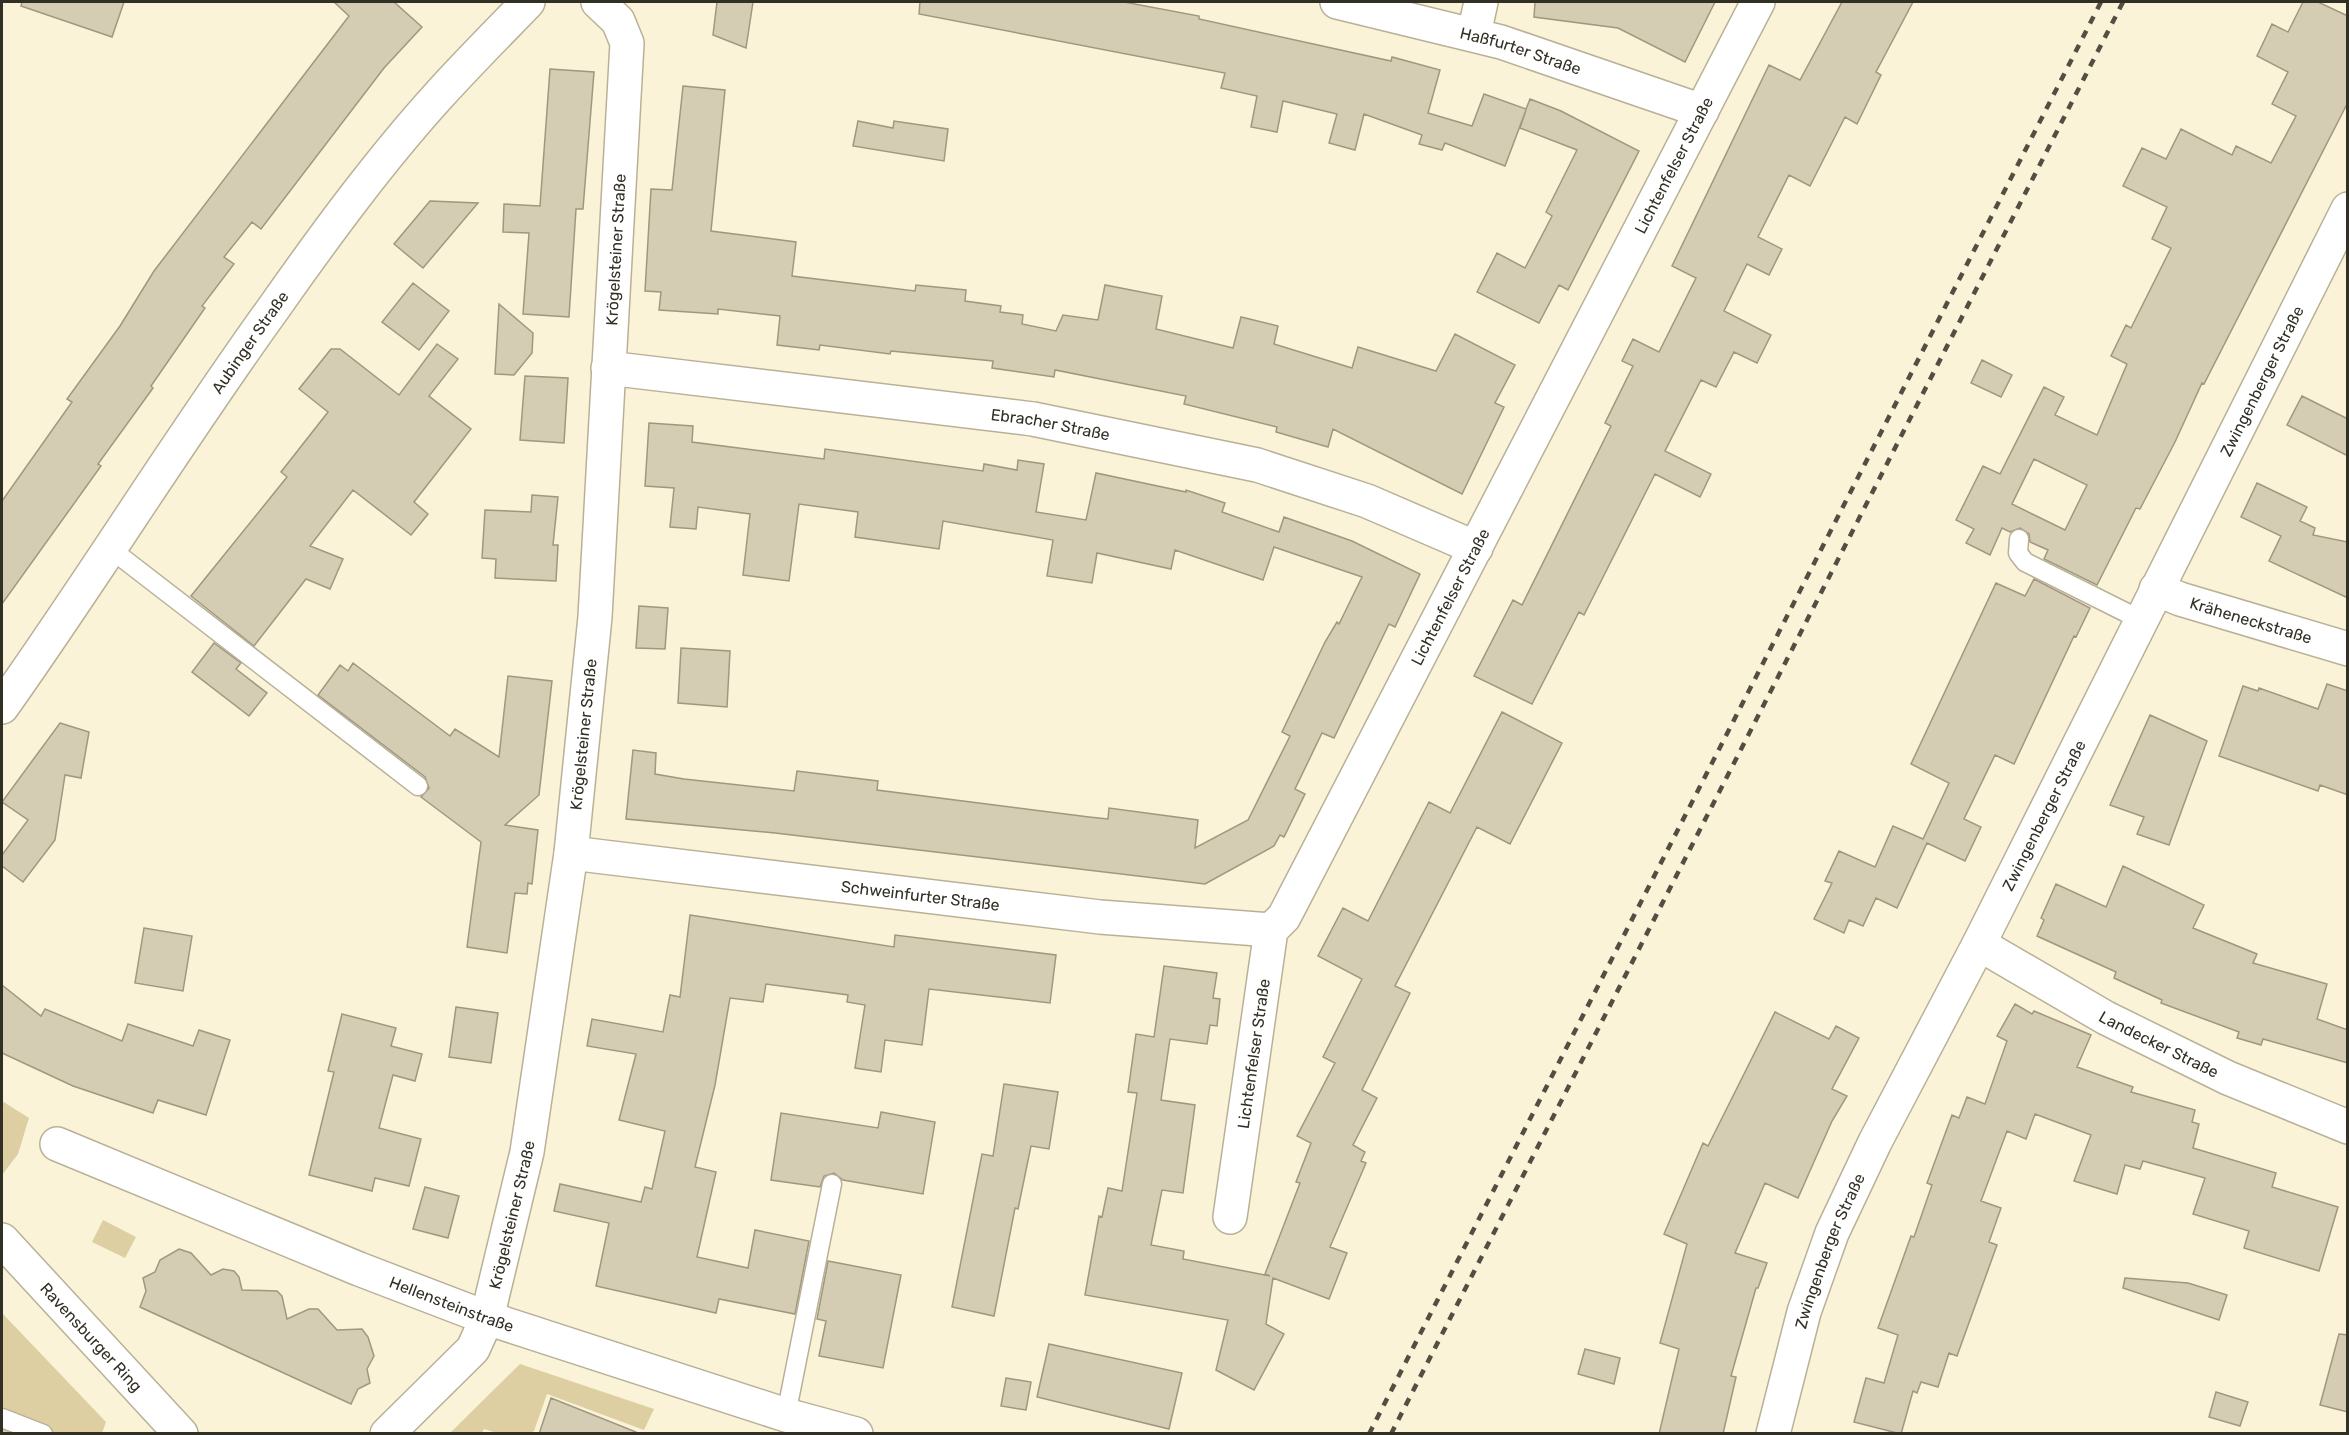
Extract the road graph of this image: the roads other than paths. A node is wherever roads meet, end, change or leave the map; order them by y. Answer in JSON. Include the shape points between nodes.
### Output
{"nodes":[{"id":1,"x":528,"y":2,"type":"edge"},
{"id":2,"x":598,"y":2,"type":"edge"},
{"id":3,"x":1337,"y":2,"type":"edge"},
{"id":4,"x":1481,"y":2,"type":"edge"},
{"id":5,"x":1758,"y":2,"type":"edge"},
{"id":6,"x":1474,"y":34,"type":"junction"},
{"id":7,"x":1702,"y":111,"type":"junction"},
{"id":8,"x":2348,"y":209,"type":"edge"},
{"id":9,"x":608,"y":368,"type":"junction"},
{"id":10,"x":2019,"y":539,"type":"dead end"},
{"id":11,"x":1476,"y":548,"type":"junction"},
{"id":12,"x":112,"y":550,"type":"junction"},
{"id":13,"x":2156,"y":589,"type":"junction"},
{"id":14,"x":2141,"y":620,"type":"junction"},
{"id":15,"x":2348,"y":649,"type":"edge"},
{"id":16,"x":2,"y":707,"type":"edge"},
{"id":17,"x":418,"y":786,"type":"dead end"},
{"id":18,"x":571,"y":854,"type":"junction"},
{"id":19,"x":1271,"y":930,"type":"junction"},
{"id":20,"x":1979,"y":944,"type":"junction"},
{"id":21,"x":2348,"y":1127,"type":"edge"},
{"id":22,"x":57,"y":1144,"type":"dead end"},
{"id":23,"x":832,"y":1184,"type":"dead end"},
{"id":24,"x":1230,"y":1217,"type":"dead end"},
{"id":25,"x":2,"y":1240,"type":"edge"},
{"id":26,"x":487,"y":1318,"type":"junction"},
{"id":27,"x":786,"y":1415,"type":"junction"},
{"id":28,"x":2,"y":1418,"type":"edge"},
{"id":29,"x":179,"y":1433,"type":"edge"},
{"id":30,"x":43,"y":1434,"type":"edge"},
{"id":31,"x":387,"y":1434,"type":"edge"},
{"id":32,"x":856,"y":1434,"type":"edge"},
{"id":33,"x":1773,"y":1434,"type":"edge"}],
"edges":[{"from":1,"to":12,"type":"street","name":"Aubinger Straße","via":[[439,94],[359,193],[212,396]]},
{"from":2,"to":9,"type":"street","name":"Krögelsteiner Straße","via":[[618,21],[627,43]]},
{"from":3,"to":6,"type":"street","name":"Haßfurter Straße"},
{"from":4,"to":6,"type":"street"},
{"from":5,"to":7,"type":"street","name":"Lichtenfelser Straße"},
{"from":6,"to":7,"type":"street","name":"Haßfurter Straße"},
{"from":7,"to":11,"type":"street","name":"Lichtenfelser Straße"},
{"from":8,"to":13,"type":"street","name":"Zwingenberger Straße"},
{"from":9,"to":11,"type":"street","name":"Ebracher Straße","via":[[1033,419],[1234,460],[1366,501]]},
{"from":9,"to":18,"type":"street","name":"Krögelsteiner Straße","via":[[595,616]]},
{"from":10,"to":14,"type":"lane","via":[[2018,553],[2025,562]]},
{"from":11,"to":19,"type":"street","name":"Lichtenfelser Straße","via":[[1284,917]]},
{"from":12,"to":16,"type":"street","name":"Aubinger Straße"},
{"from":12,"to":17,"type":"lane"},
{"from":13,"to":14,"type":"street","name":"Zwingenberger Straße"},
{"from":13,"to":15,"type":"street","name":"Kräheneckstraße"},
{"from":14,"to":20,"type":"street","name":"Zwingenberger Straße"},
{"from":18,"to":19,"type":"street","name":"Schweinfurter Straße","via":[[1100,917]]},
{"from":18,"to":26,"type":"street","name":"Krögelsteiner Straße","via":[[527,1152]]},
{"from":19,"to":24,"type":"street","name":"Lichtenfelser Straße"},
{"from":20,"to":21,"type":"street","name":"Landecker Straße","via":[[2116,1023],[2228,1078]]},
{"from":20,"to":33,"type":"street","name":"Zwingenberger Straße","via":[[1832,1233],[1804,1312]]},
{"from":22,"to":26,"type":"street","name":"Hellensteinstraße"},
{"from":23,"to":27,"type":"lane"},
{"from":25,"to":29,"type":"street","name":"Ravensburger Ring"},
{"from":26,"to":27,"type":"street","name":"Hellensteinstraße"},
{"from":26,"to":31,"type":"street","name":"Krögelsteiner Straße","via":[[473,1349]]},
{"from":27,"to":32,"type":"street","name":"Hellensteinstraße"},
{"from":28,"to":30,"type":"lane"}]}
